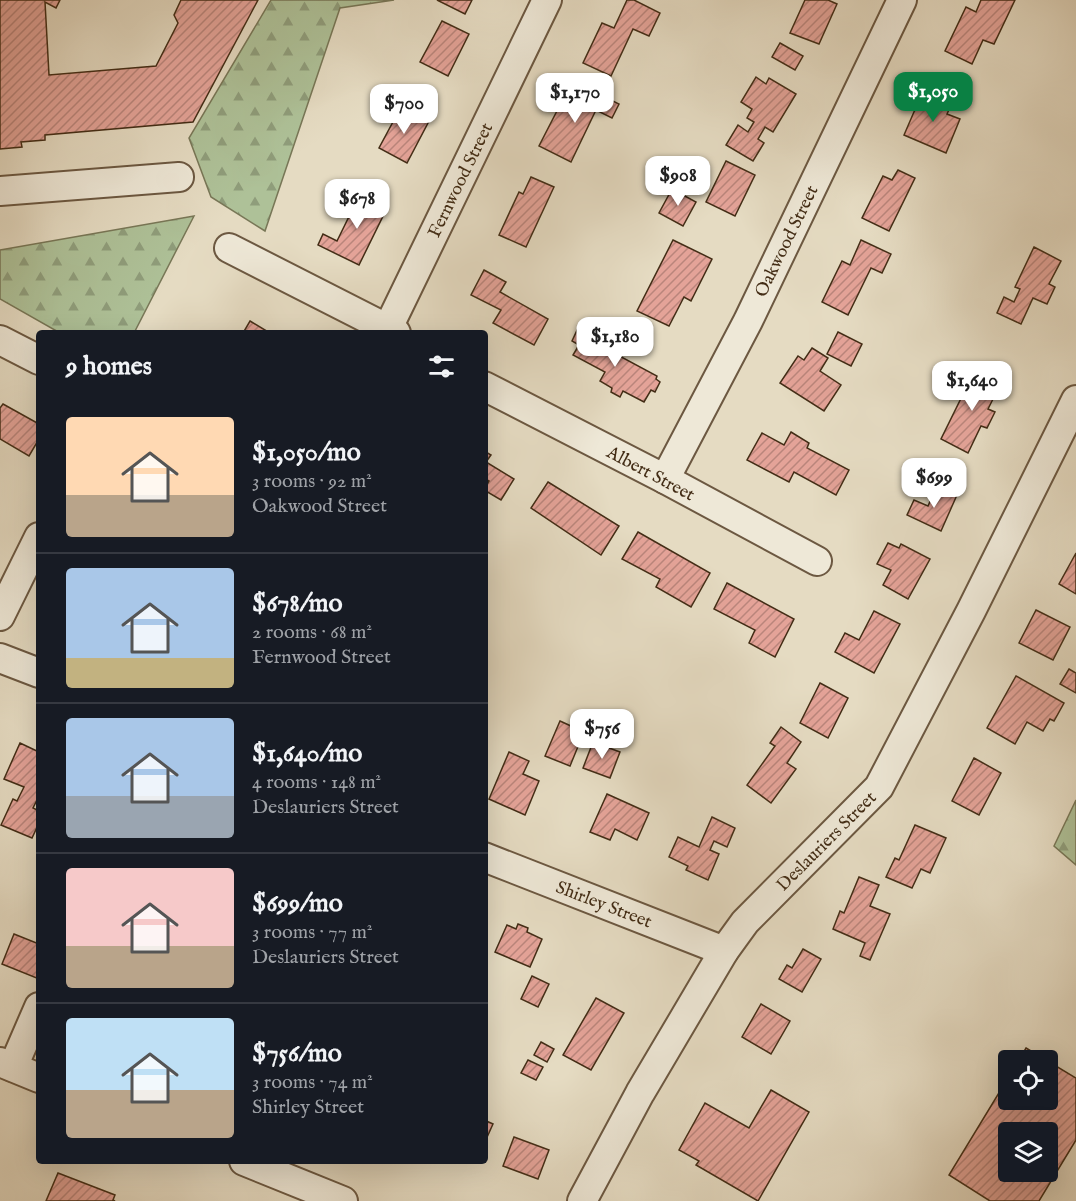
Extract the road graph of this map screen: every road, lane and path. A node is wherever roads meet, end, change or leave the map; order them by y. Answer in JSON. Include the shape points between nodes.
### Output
{"nodes":[{"id":1,"x":547,"y":0,"type":"edge"},
{"id":2,"x":902,"y":0,"type":"edge"},
{"id":3,"x":179,"y":177,"type":"dead end"},
{"id":4,"x":0,"y":191,"type":"edge"},
{"id":5,"x":229,"y":248,"type":"dead end"},
{"id":6,"x":390,"y":330,"type":"edge"},
{"id":7,"x":392,"y":330,"type":"edge"},
{"id":8,"x":0,"y":340,"type":"edge"},
{"id":9,"x":36,"y":358,"type":"edge"},
{"id":10,"x":488,"y":388,"type":"edge"},
{"id":11,"x":1076,"y":400,"type":"edge"},
{"id":12,"x":665,"y":479,"type":"junction"},
{"id":13,"x":36,"y":543,"type":"edge"},
{"id":14,"x":817,"y":561,"type":"dead end"},
{"id":15,"x":0,"y":616,"type":"edge"},
{"id":16,"x":0,"y":658,"type":"edge"},
{"id":17,"x":36,"y":672,"type":"edge"},
{"id":18,"x":488,"y":859,"type":"edge"},
{"id":19,"x":724,"y":951,"type":"junction"},
{"id":20,"x":36,"y":1012,"type":"edge"},
{"id":21,"x":6,"y":1065,"type":"edge"},
{"id":22,"x":36,"y":1077,"type":"edge"},
{"id":23,"x":252,"y":1164,"type":"edge"},
{"id":24,"x":344,"y":1201,"type":"edge"},
{"id":25,"x":582,"y":1201,"type":"edge"}],
"edges":[{"from":1,"to":7,"type":"street","name":"Fernwood Street"},
{"from":2,"to":12,"type":"street","name":"Oakwood Street","via":[[748,321]]},
{"from":3,"to":4,"type":"street"},
{"from":5,"to":6,"type":"street"},
{"from":8,"to":9,"type":"street"},
{"from":10,"to":12,"type":"street","name":"Albert Street"},
{"from":11,"to":19,"type":"street","name":"Deslauriers Street","via":[[879,787],[745,922]]},
{"from":12,"to":14,"type":"street","name":"Albert Street"},
{"from":13,"to":15,"type":"street"},
{"from":16,"to":17,"type":"street"},
{"from":18,"to":19,"type":"street","name":"Shirley Street"},
{"from":19,"to":25,"type":"street","name":"Deslauriers Street"},
{"from":20,"to":21,"type":"street"},
{"from":21,"to":22,"type":"street"},
{"from":23,"to":24,"type":"street"}]}
